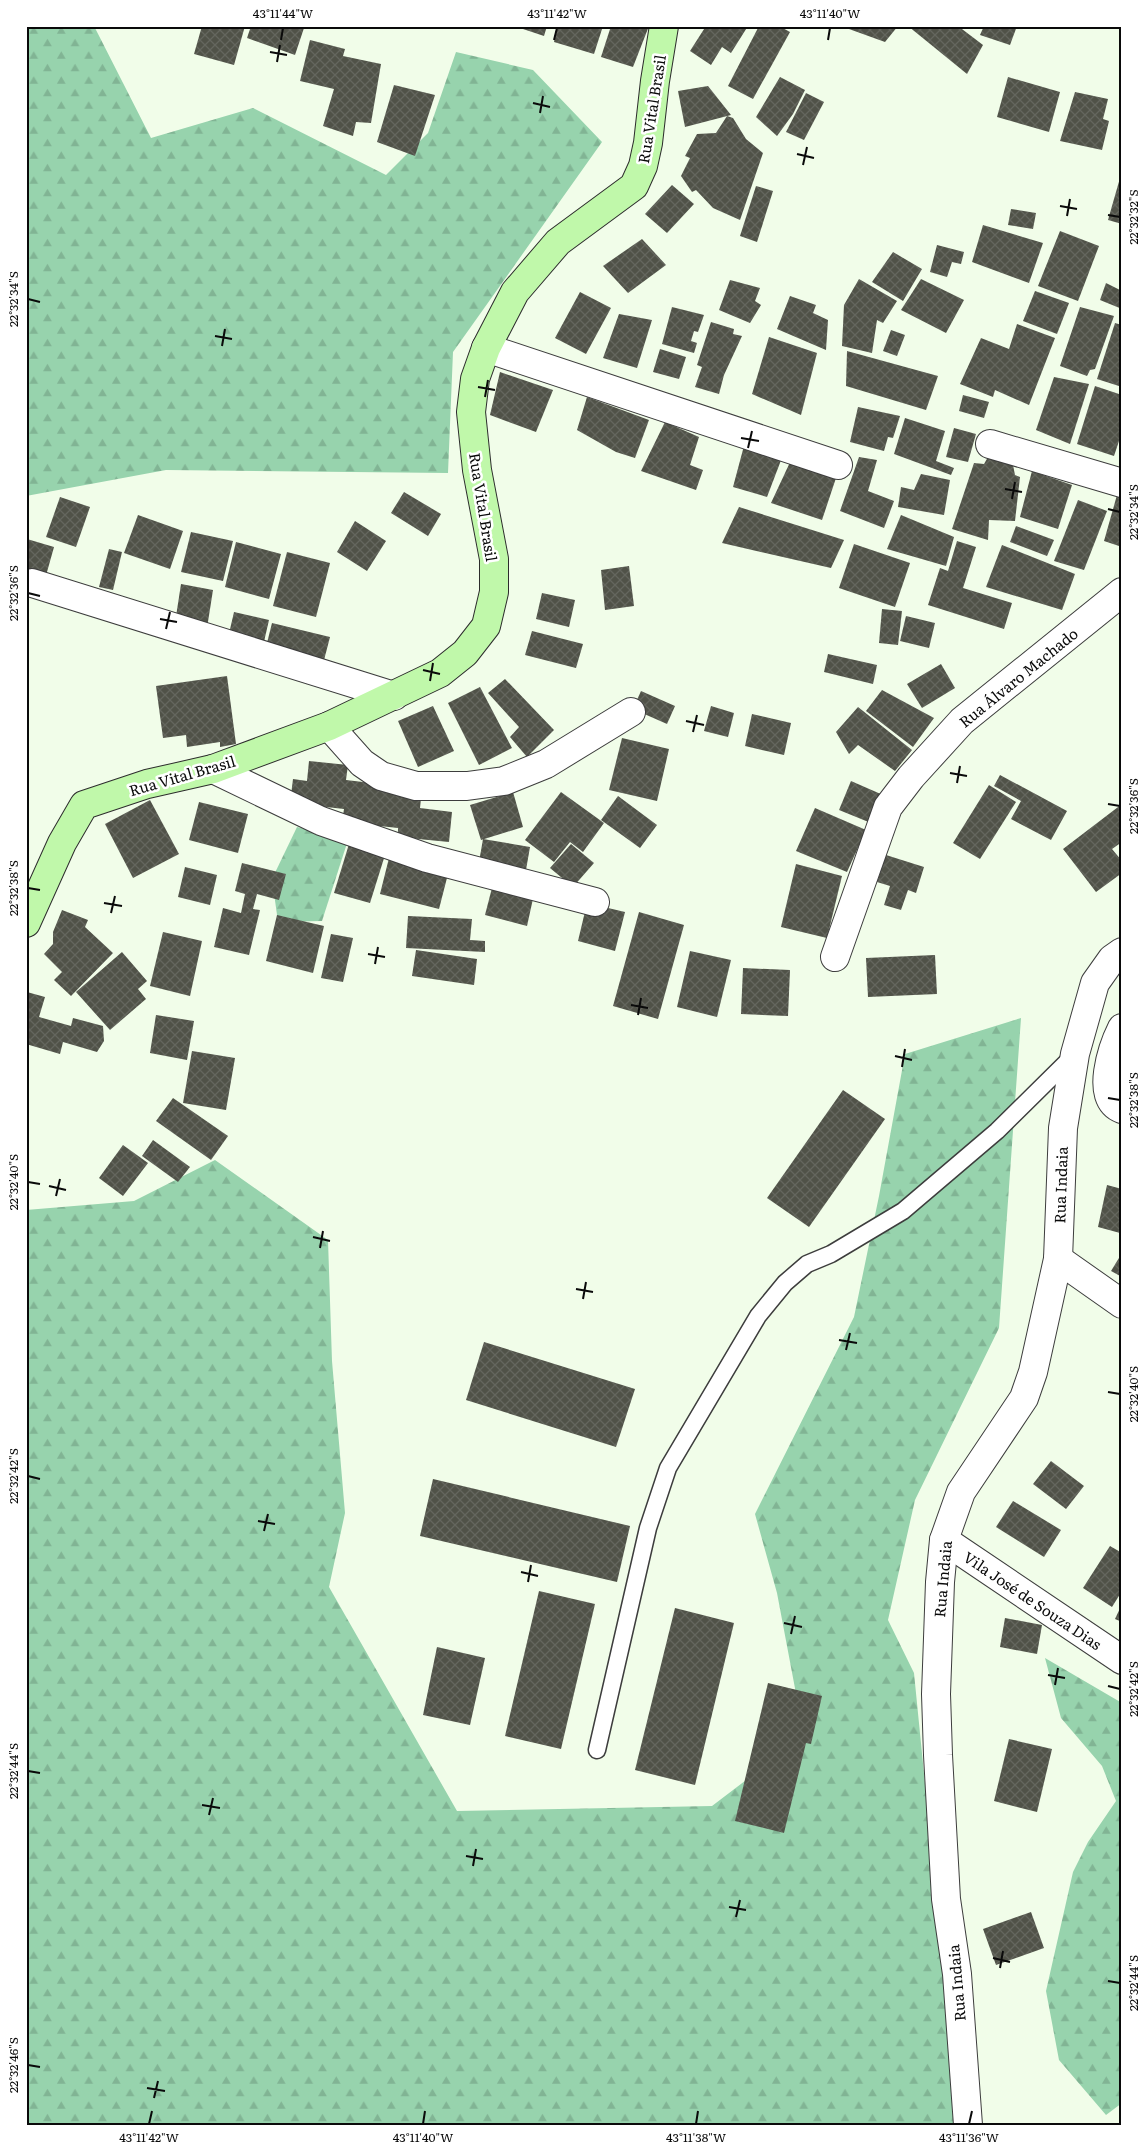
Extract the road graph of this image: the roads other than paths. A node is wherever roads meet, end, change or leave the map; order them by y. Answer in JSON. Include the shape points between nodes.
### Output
{"nodes":[{"id":1,"x":664,"y":26,"type":"edge"},
{"id":2,"x":486,"y":348,"type":"junction"},
{"id":3,"x":990,"y":444,"type":"dead end"},
{"id":4,"x":838,"y":465,"type":"dead end"},
{"id":5,"x":1122,"y":483,"type":"edge"},
{"id":6,"x":32,"y":582,"type":"dead end"},
{"id":7,"x":1122,"y":592,"type":"edge"},
{"id":8,"x":394,"y":696,"type":"junction"},
{"id":9,"x":631,"y":712,"type":"dead end"},
{"id":10,"x":329,"y":726,"type":"junction"},
{"id":11,"x":213,"y":769,"type":"junction"},
{"id":12,"x":596,"y":902,"type":"dead end"},
{"id":13,"x":26,"y":923,"type":"edge"},
{"id":14,"x":1122,"y":952,"type":"edge"},
{"id":15,"x":835,"y":957,"type":"dead end"},
{"id":16,"x":1122,"y":1028,"type":"edge"},
{"id":17,"x":1075,"y":1054,"type":"junction"},
{"id":18,"x":1122,"y":1110,"type":"edge"},
{"id":19,"x":1058,"y":1259,"type":"junction"},
{"id":20,"x":1122,"y":1304,"type":"edge"},
{"id":21,"x":944,"y":1540,"type":"junction"},
{"id":22,"x":1122,"y":1660,"type":"edge"},
{"id":23,"x":597,"y":1750,"type":"dead end"},
{"id":24,"x":968,"y":2125,"type":"edge"}],
"edges":[{"from":1,"to":2,"type":"street","name":"Rua Vital Brasil","via":[[648,144],[634,186],[558,242],[515,292]]},
{"from":2,"to":4,"type":"street"},
{"from":2,"to":8,"type":"street","name":"Rua Vital Brasil","via":[[475,379],[471,412],[477,470],[494,559],[494,592],[486,626],[465,653],[440,673]]},
{"from":3,"to":5,"type":"street"},
{"from":6,"to":8,"type":"street"},
{"from":7,"to":15,"type":"street","name":"Rua Álvaro Machado","via":[[962,721],[911,777],[888,807]]},
{"from":8,"to":10,"type":"street","name":"Rua Vital Brasil"},
{"from":9,"to":10,"type":"street","via":[[546,764],[504,781],[466,786],[416,786],[381,776],[362,763]]},
{"from":10,"to":11,"type":"street","name":"Rua Vital Brasil"},
{"from":11,"to":12,"type":"street","via":[[321,821],[427,858]]},
{"from":11,"to":13,"type":"street","name":"Rua Vital Brasil","via":[[147,784],[84,805],[62,843]]},
{"from":14,"to":17,"type":"street","name":"Rua Indaia","via":[[1112,959],[1095,984]]},
{"from":16,"to":18,"type":"street","via":[[1108,1062],[1107,1091]]},
{"from":17,"to":19,"type":"street","name":"Rua Indaia","via":[[1063,1128]]},
{"from":17,"to":23,"type":"lane","via":[[997,1131],[903,1211],[831,1254],[806,1264],[785,1283],[758,1316],[668,1468],[658,1494]]},
{"from":19,"to":20,"type":"street"},
{"from":19,"to":21,"type":"street","name":"Rua Indaia","via":[[1033,1372],[1024,1398],[960,1492]]},
{"from":21,"to":22,"type":"street","name":"Vila José de Souza Dias"},
{"from":21,"to":24,"type":"street","name":"Rua Indaia","via":[[937,1685],[938,1755],[946,1898],[957,1974]]}]}
